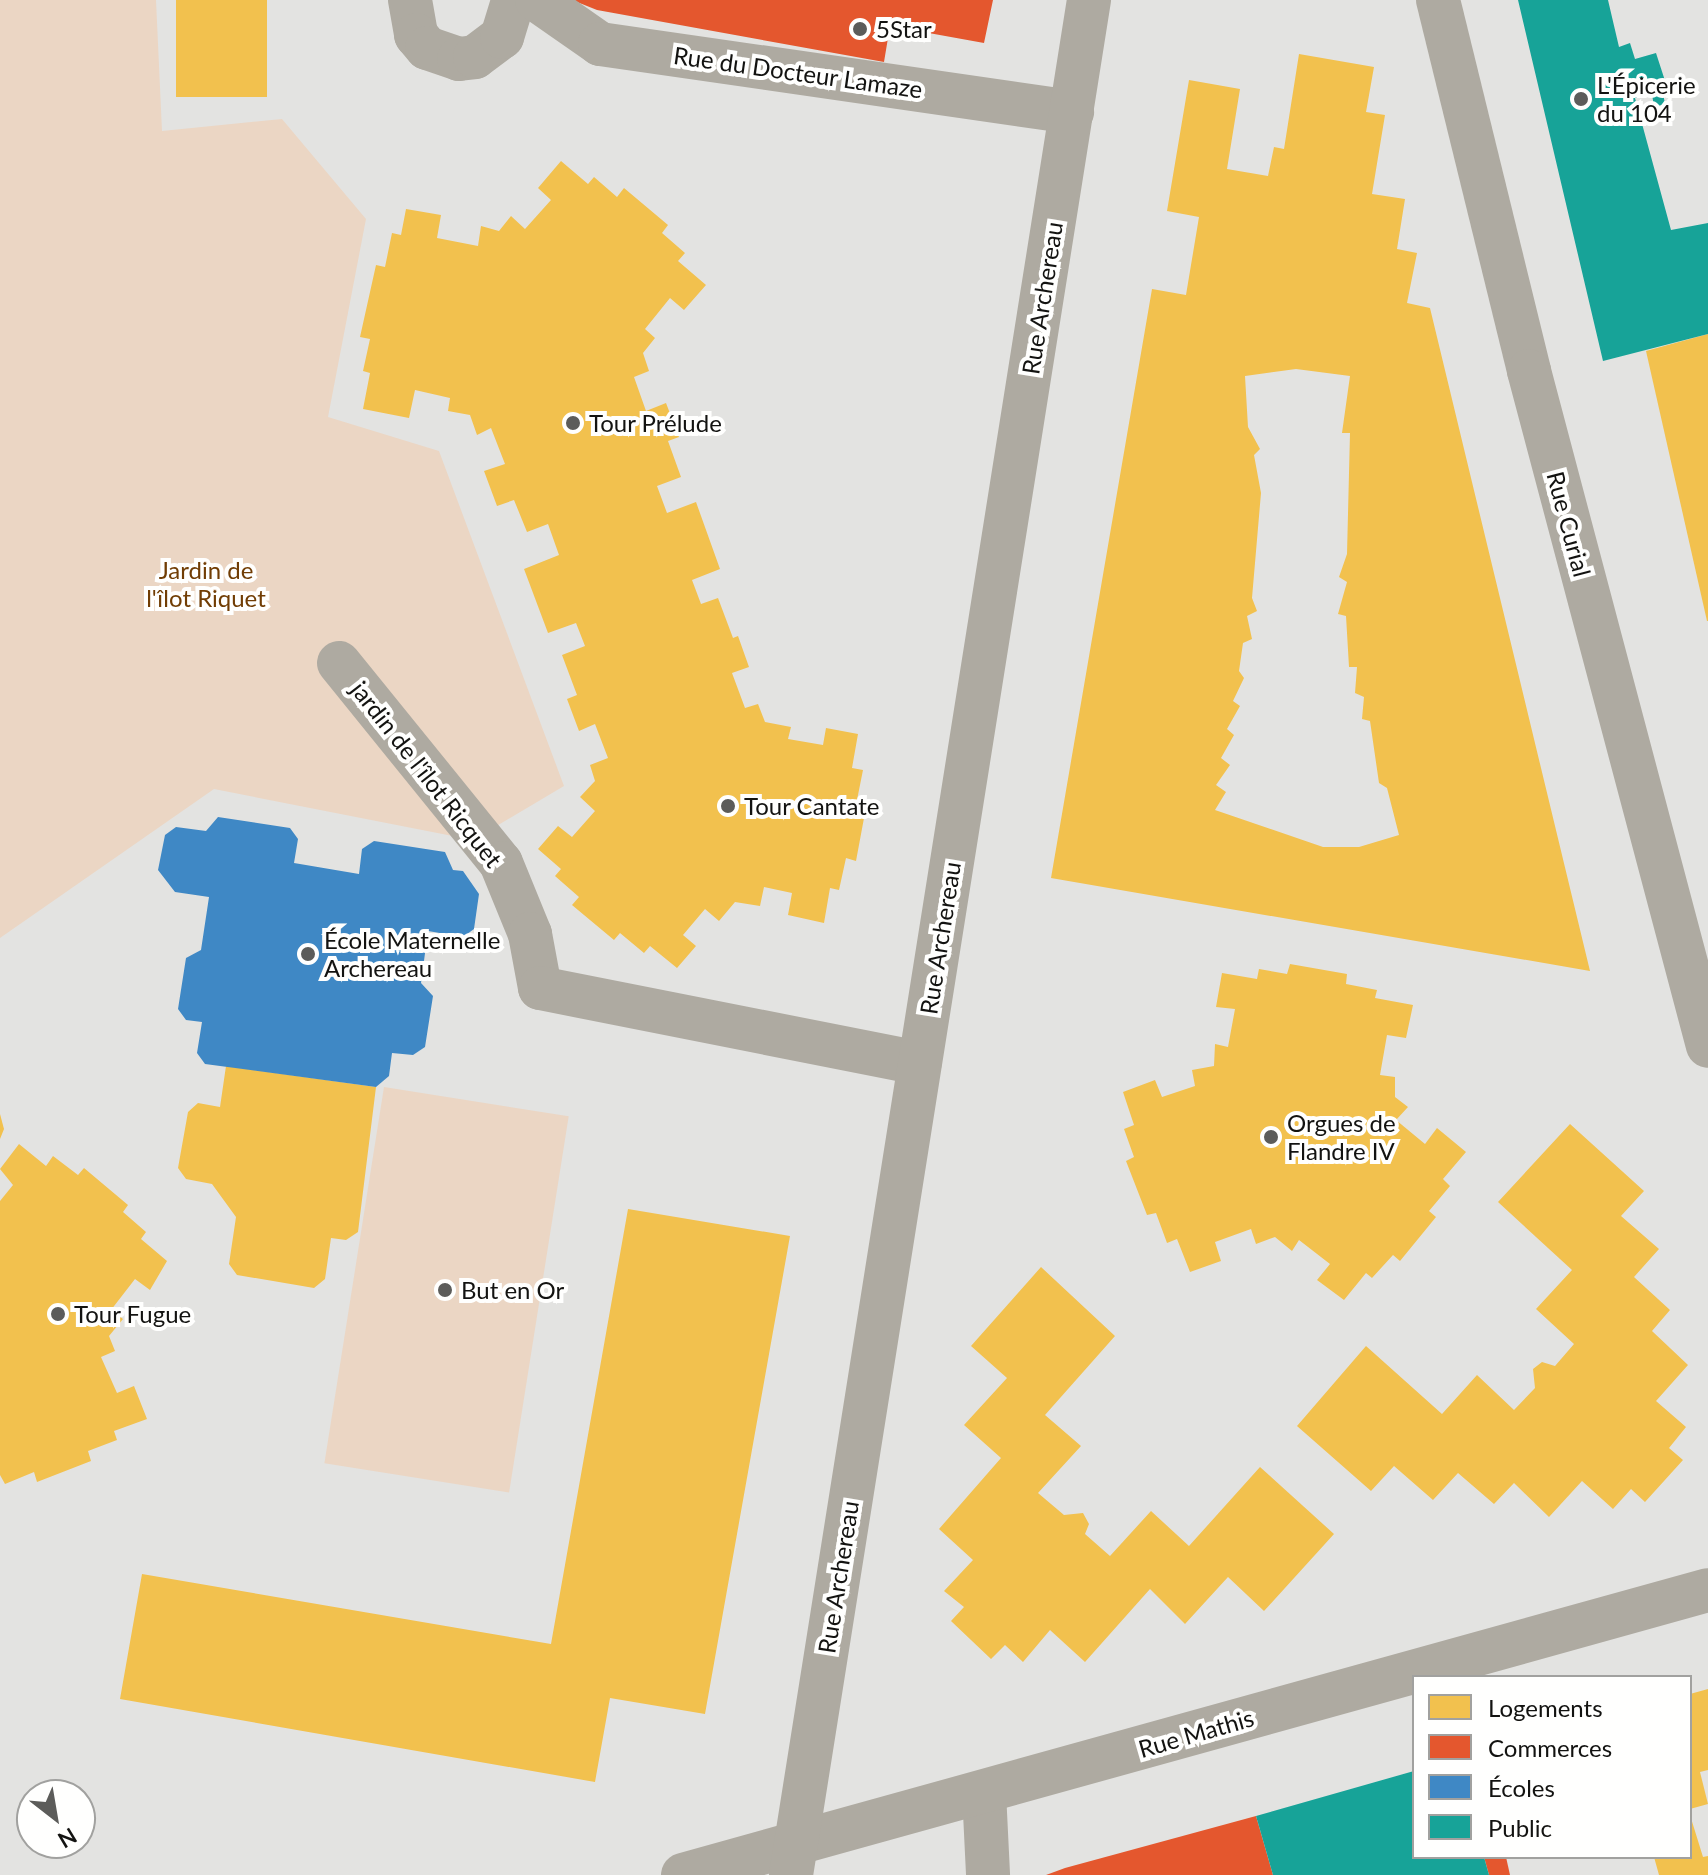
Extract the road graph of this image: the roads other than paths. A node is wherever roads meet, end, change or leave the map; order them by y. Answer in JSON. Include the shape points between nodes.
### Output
{"nodes":[{"id":1,"x":410,"y":0,"type":"edge"},
{"id":2,"x":513,"y":0,"type":"edge"},
{"id":3,"x":537,"y":0,"type":"edge"},
{"id":4,"x":1089,"y":0,"type":"edge"},
{"id":5,"x":1438,"y":0,"type":"edge"},
{"id":6,"x":1072,"y":112,"type":"junction"},
{"id":7,"x":339,"y":663,"type":"dead end"},
{"id":8,"x":1708,"y":1046,"type":"edge"},
{"id":9,"x":920,"y":1063,"type":"junction"},
{"id":10,"x":1708,"y":1590,"type":"edge"},
{"id":11,"x":984,"y":1792,"type":"junction"},
{"id":12,"x":794,"y":1859,"type":"edge"},
{"id":13,"x":683,"y":1875,"type":"edge"},
{"id":14,"x":988,"y":1875,"type":"edge"}],
"edges":[{"from":1,"to":2,"type":"street","via":[[410,20],[422,42],[442,57],[459,59],[490,49],[502,37]]},
{"from":3,"to":6,"type":"street","name":"Rue du Docteur Lamaze","via":[[600,44]]},
{"from":4,"to":6,"type":"street","name":"Rue Archereau"},
{"from":5,"to":8,"type":"street","name":"Rue Curial","via":[[1529,371]]},
{"from":6,"to":9,"type":"street","name":"Rue Archereau"},
{"from":7,"to":9,"type":"street","name":"jardin de l'îlot Ricquet","via":[[501,863],[530,934],[540,988]]},
{"from":9,"to":12,"type":"street","name":"Rue Archereau"},
{"from":10,"to":11,"type":"street","name":"Rue Mathis"},
{"from":11,"to":12,"type":"street","name":"Rue Mathis"},
{"from":11,"to":14,"type":"street"},
{"from":12,"to":13,"type":"street","name":"Rue Mathis"}]}
